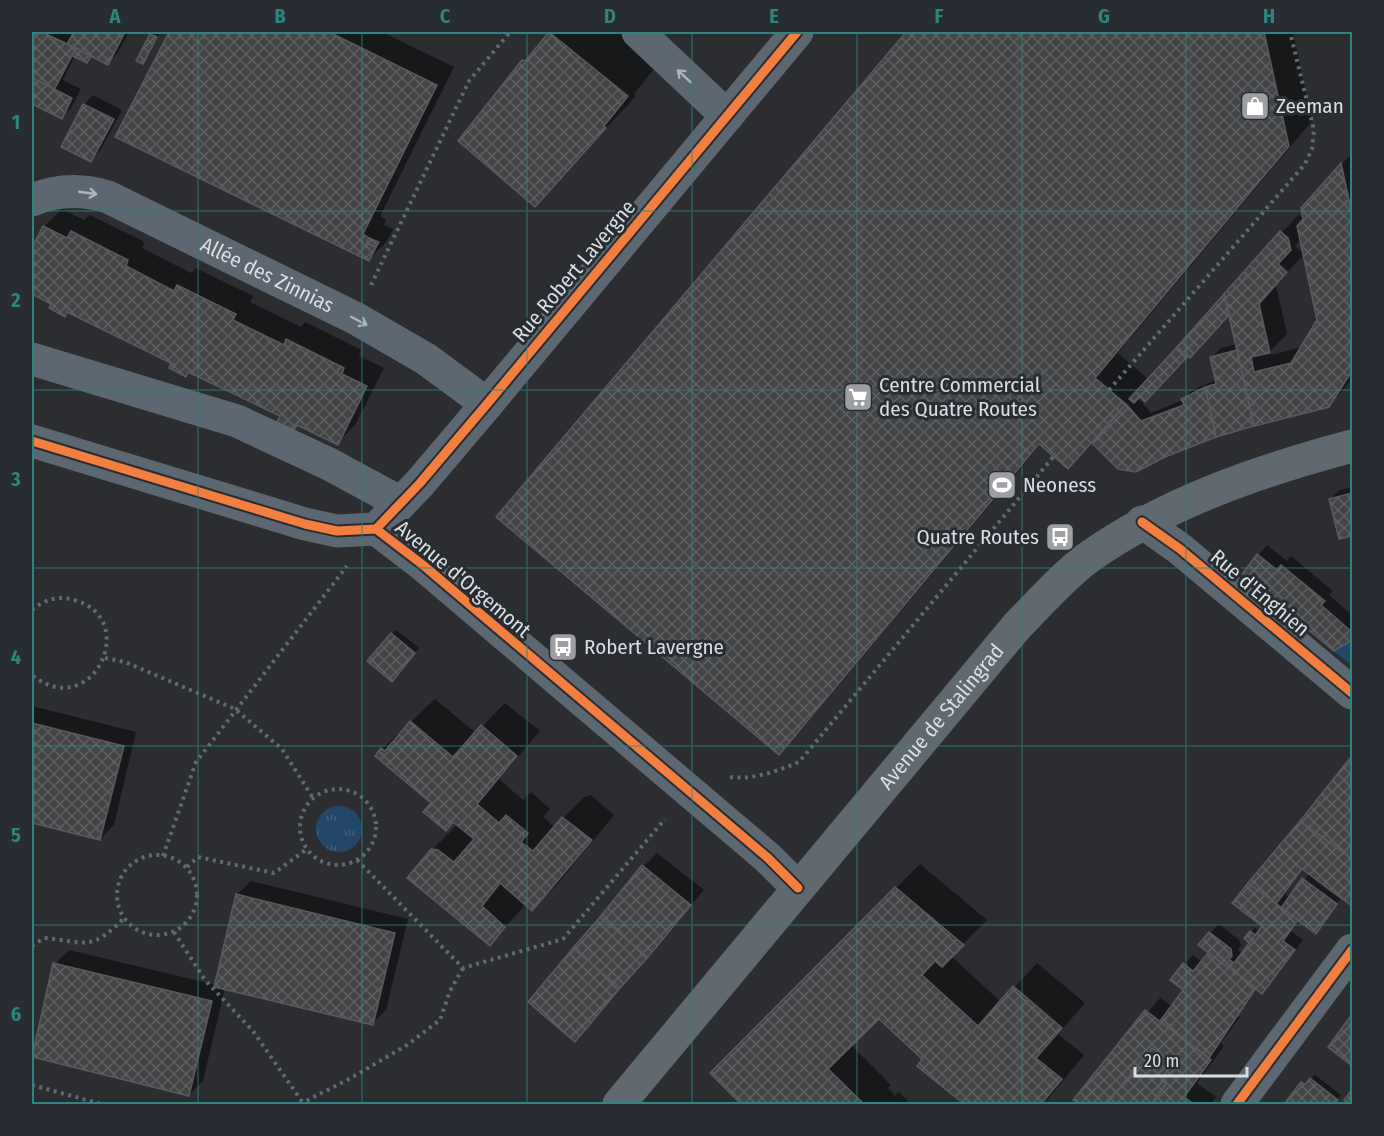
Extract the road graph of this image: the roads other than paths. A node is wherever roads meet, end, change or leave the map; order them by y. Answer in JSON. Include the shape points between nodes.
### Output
{"nodes":[{"id":1,"x":638,"y":32,"type":"edge"},
{"id":2,"x":797,"y":32,"type":"edge"},
{"id":3,"x":727,"y":116,"type":"junction"},
{"id":4,"x":32,"y":200,"type":"edge"},
{"id":5,"x":32,"y":359,"type":"edge"},
{"id":6,"x":487,"y":404,"type":"junction"},
{"id":7,"x":32,"y":441,"type":"edge"},
{"id":8,"x":1353,"y":446,"type":"edge"},
{"id":9,"x":401,"y":503,"type":"junction"},
{"id":10,"x":1142,"y":522,"type":"junction"},
{"id":11,"x":376,"y":530,"type":"junction"},
{"id":12,"x":1353,"y":693,"type":"edge"},
{"id":13,"x":798,"y":888,"type":"junction"},
{"id":14,"x":1353,"y":950,"type":"edge"},
{"id":15,"x":619,"y":1104,"type":"edge"},
{"id":16,"x":1237,"y":1104,"type":"edge"}],
"edges":[{"from":3,"to":1,"type":"street","one_way":true},
{"from":2,"to":3,"type":"street","name":"Rue Robert Lavergne"},
{"from":3,"to":6,"type":"street","name":"Rue Robert Lavergne"},
{"from":4,"to":6,"type":"street","name":"Allée des Zinnias","one_way":true,"via":[[67,191],[108,197],[355,318],[426,358]]},
{"from":5,"to":9,"type":"street","via":[[237,421]]},
{"from":6,"to":9,"type":"street","name":"Rue Robert Lavergne"},
{"from":7,"to":11,"type":"street","name":"Avenue d'Orgemont","via":[[305,524],[337,531]]},
{"from":8,"to":10,"type":"main road","name":"Avenue de Stalingrad","via":[[1286,463]]},
{"from":9,"to":11,"type":"street","name":"Rue Robert Lavergne"},
{"from":10,"to":12,"type":"street","name":"Rue d'Enghien"},
{"from":10,"to":13,"type":"main road","name":"Avenue de Stalingrad","via":[[1088,558],[1017,626]]},
{"from":11,"to":13,"type":"street","name":"Avenue d'Orgemont","via":[[423,564]]},
{"from":13,"to":15,"type":"main road","name":"Avenue de Stalingrad"},
{"from":14,"to":16,"type":"street"}]}
